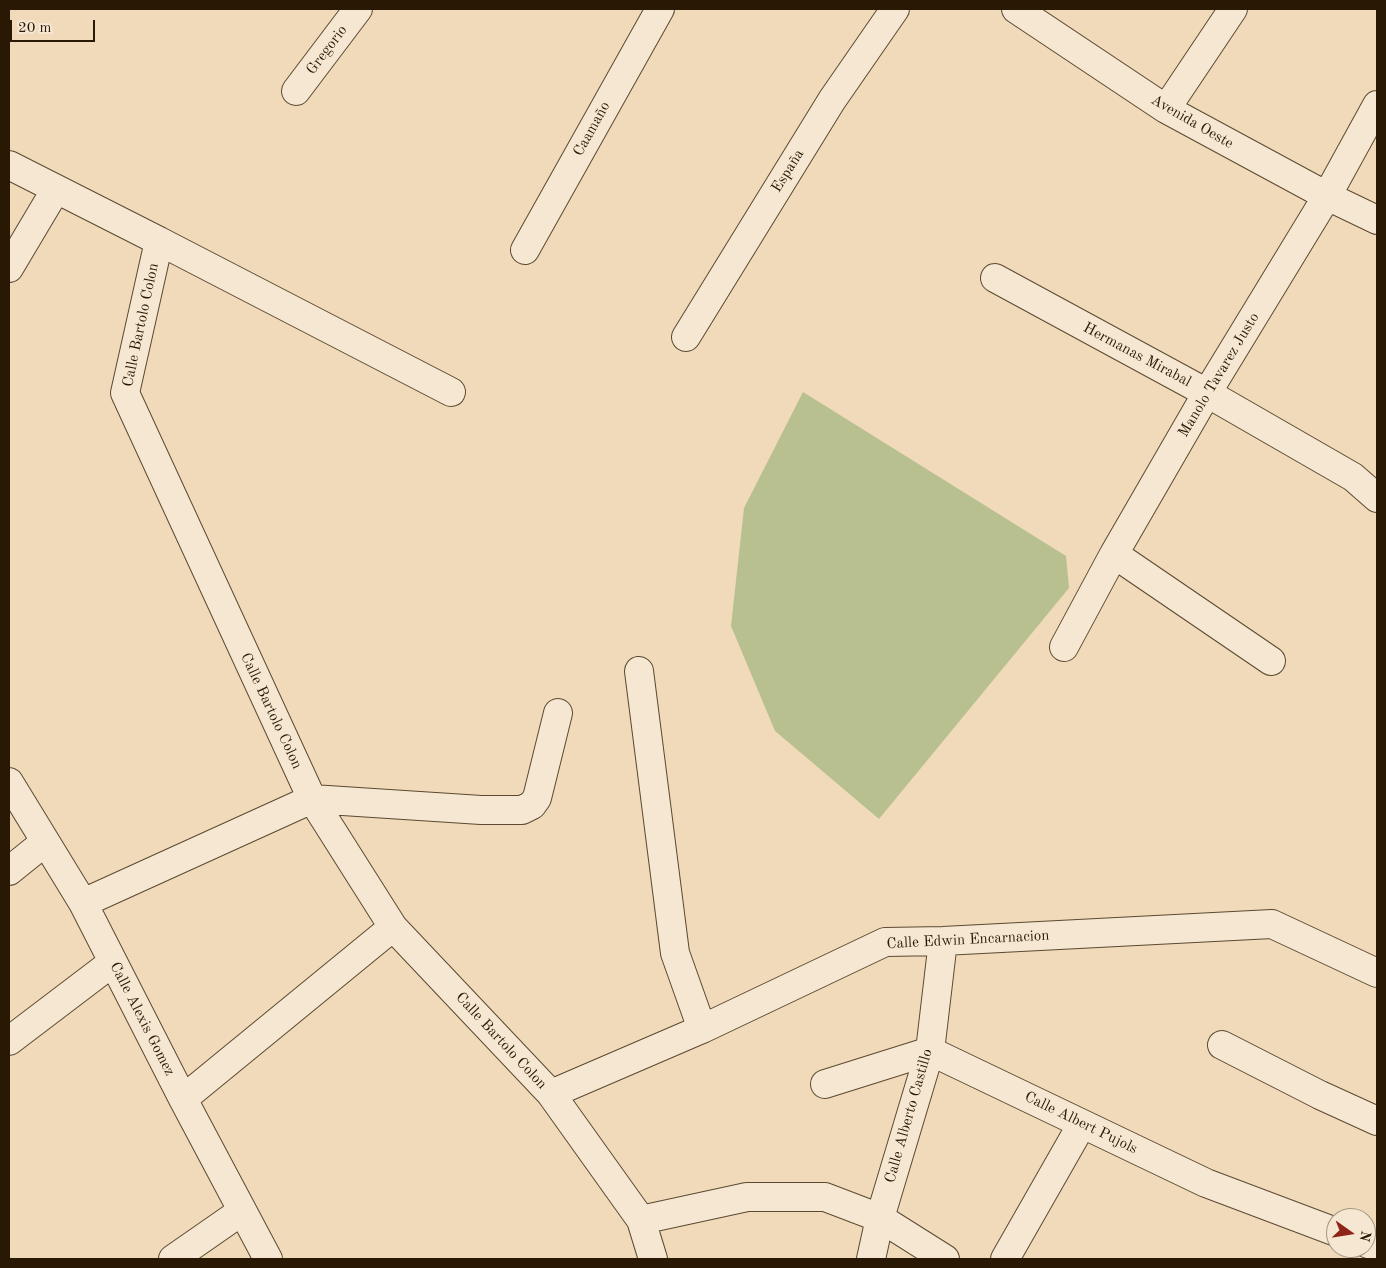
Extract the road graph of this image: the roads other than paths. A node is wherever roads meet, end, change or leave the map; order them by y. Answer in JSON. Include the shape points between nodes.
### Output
{"nodes":[{"id":1,"x":358,"y":9,"type":"edge"},
{"id":2,"x":660,"y":9,"type":"edge"},
{"id":3,"x":895,"y":9,"type":"edge"},
{"id":4,"x":1016,"y":9,"type":"edge"},
{"id":5,"x":1233,"y":9,"type":"edge"},
{"id":6,"x":296,"y":91,"type":"dead end"},
{"id":7,"x":1377,"y":105,"type":"edge"},
{"id":8,"x":1166,"y":109,"type":"junction"},
{"id":9,"x":9,"y":165,"type":"edge"},
{"id":10,"x":56,"y":189,"type":"junction"},
{"id":11,"x":1327,"y":196,"type":"junction"},
{"id":12,"x":1377,"y":220,"type":"edge"},
{"id":13,"x":159,"y":241,"type":"junction"},
{"id":14,"x":525,"y":250,"type":"dead end"},
{"id":15,"x":9,"y":268,"type":"edge"},
{"id":16,"x":995,"y":278,"type":"dead end"},
{"id":17,"x":686,"y":337,"type":"dead end"},
{"id":18,"x":451,"y":392,"type":"dead end"},
{"id":19,"x":1207,"y":392,"type":"junction"},
{"id":20,"x":1377,"y":498,"type":"edge"},
{"id":21,"x":1114,"y":554,"type":"junction"},
{"id":22,"x":1064,"y":647,"type":"dead end"},
{"id":23,"x":1272,"y":661,"type":"dead end"},
{"id":24,"x":638,"y":671,"type":"dead end"},
{"id":25,"x":558,"y":713,"type":"dead end"},
{"id":26,"x":9,"y":782,"type":"edge"},
{"id":27,"x":312,"y":800,"type":"junction"},
{"id":28,"x":45,"y":842,"type":"junction"},
{"id":29,"x":9,"y":871,"type":"edge"},
{"id":30,"x":83,"y":903,"type":"junction"},
{"id":31,"x":393,"y":927,"type":"junction"},
{"id":32,"x":943,"y":941,"type":"junction"},
{"id":33,"x":113,"y":962,"type":"junction"},
{"id":34,"x":1377,"y":973,"type":"edge"},
{"id":35,"x":702,"y":1029,"type":"junction"},
{"id":36,"x":9,"y":1041,"type":"edge"},
{"id":37,"x":1222,"y":1045,"type":"dead end"},
{"id":38,"x":930,"y":1051,"type":"junction"},
{"id":39,"x":825,"y":1084,"type":"dead end"},
{"id":40,"x":551,"y":1094,"type":"junction"},
{"id":41,"x":182,"y":1099,"type":"junction"},
{"id":42,"x":1377,"y":1122,"type":"edge"},
{"id":43,"x":1082,"y":1124,"type":"junction"},
{"id":44,"x":242,"y":1211,"type":"junction"},
{"id":45,"x":880,"y":1218,"type":"junction"},
{"id":46,"x":641,"y":1220,"type":"junction"},
{"id":47,"x":1326,"y":1228,"type":"edge"},
{"id":48,"x":173,"y":1259,"type":"edge"},
{"id":49,"x":268,"y":1259,"type":"edge"},
{"id":50,"x":653,"y":1259,"type":"edge"},
{"id":51,"x":870,"y":1259,"type":"edge"},
{"id":52,"x":945,"y":1259,"type":"edge"},
{"id":53,"x":1005,"y":1259,"type":"edge"}],
"edges":[{"from":1,"to":6,"type":"street","name":"Gregorio"},
{"from":2,"to":14,"type":"street","name":"Caamaño"},
{"from":3,"to":17,"type":"street","name":"España","via":[[832,100]]},
{"from":4,"to":8,"type":"street","name":"Avenida Oeste"},
{"from":5,"to":8,"type":"street"},
{"from":7,"to":11,"type":"street","name":"Manolo Tavarez Justo"},
{"from":8,"to":11,"type":"street","name":"Avenida Oeste"},
{"from":9,"to":10,"type":"street"},
{"from":10,"to":13,"type":"street"},
{"from":10,"to":15,"type":"street"},
{"from":11,"to":12,"type":"street","name":"Avenida Oeste"},
{"from":11,"to":19,"type":"street","name":"Manolo Tavarez Justo"},
{"from":13,"to":18,"type":"street"},
{"from":13,"to":27,"type":"street","name":"Calle Bartolo Colon","via":[[125,393]]},
{"from":16,"to":19,"type":"street","name":"Hermanas Mirabal"},
{"from":19,"to":20,"type":"street","name":"Hermanas Mirabal","via":[[1353,477]]},
{"from":19,"to":21,"type":"street","name":"Manolo Tavarez Justo"},
{"from":21,"to":22,"type":"street","name":"Manolo Tavarez Justo"},
{"from":21,"to":23,"type":"street"},
{"from":24,"to":35,"type":"street","via":[[675,953]]},
{"from":25,"to":27,"type":"street","via":[[537,798],[522,810]]},
{"from":26,"to":28,"type":"street","name":"Calle Alexis Gomez"},
{"from":27,"to":30,"type":"street"},
{"from":27,"to":31,"type":"street","name":"Calle Bartolo Colon"},
{"from":28,"to":29,"type":"street"},
{"from":28,"to":30,"type":"street","name":"Calle Alexis Gomez"},
{"from":30,"to":33,"type":"street","name":"Calle Alexis Gomez"},
{"from":31,"to":40,"type":"street","name":"Calle Bartolo Colon"},
{"from":31,"to":41,"type":"street"},
{"from":32,"to":34,"type":"street","name":"Calle Edwin Encarnacion","via":[[1272,924]]},
{"from":32,"to":35,"type":"street","name":"Calle Edwin Encarnacion","via":[[885,942]]},
{"from":32,"to":38,"type":"street","name":"Calle Alberto Castillo"},
{"from":33,"to":36,"type":"street"},
{"from":33,"to":41,"type":"street","name":"Calle Alexis Gomez"},
{"from":35,"to":40,"type":"street","name":"Calle Edwin Encarnacion"},
{"from":37,"to":42,"type":"street"},
{"from":38,"to":39,"type":"street"},
{"from":38,"to":43,"type":"street","name":"Calle Albert Pujols"},
{"from":38,"to":45,"type":"street","name":"Calle Alberto Castillo"},
{"from":40,"to":46,"type":"street","name":"Calle Bartolo Colon"},
{"from":41,"to":44,"type":"street","name":"Calle Alexis Gomez"},
{"from":43,"to":47,"type":"street","name":"Calle Albert Pujols","via":[[1206,1183]]},
{"from":43,"to":53,"type":"street"},
{"from":44,"to":48,"type":"street"},
{"from":44,"to":49,"type":"street","name":"Calle Alexis Gomez"},
{"from":45,"to":46,"type":"street","via":[[825,1198],[747,1197]]},
{"from":45,"to":51,"type":"street","name":"Calle Alberto Castillo"},
{"from":45,"to":52,"type":"street"},
{"from":46,"to":50,"type":"street","name":"Calle Bartolo Colon"}]}
